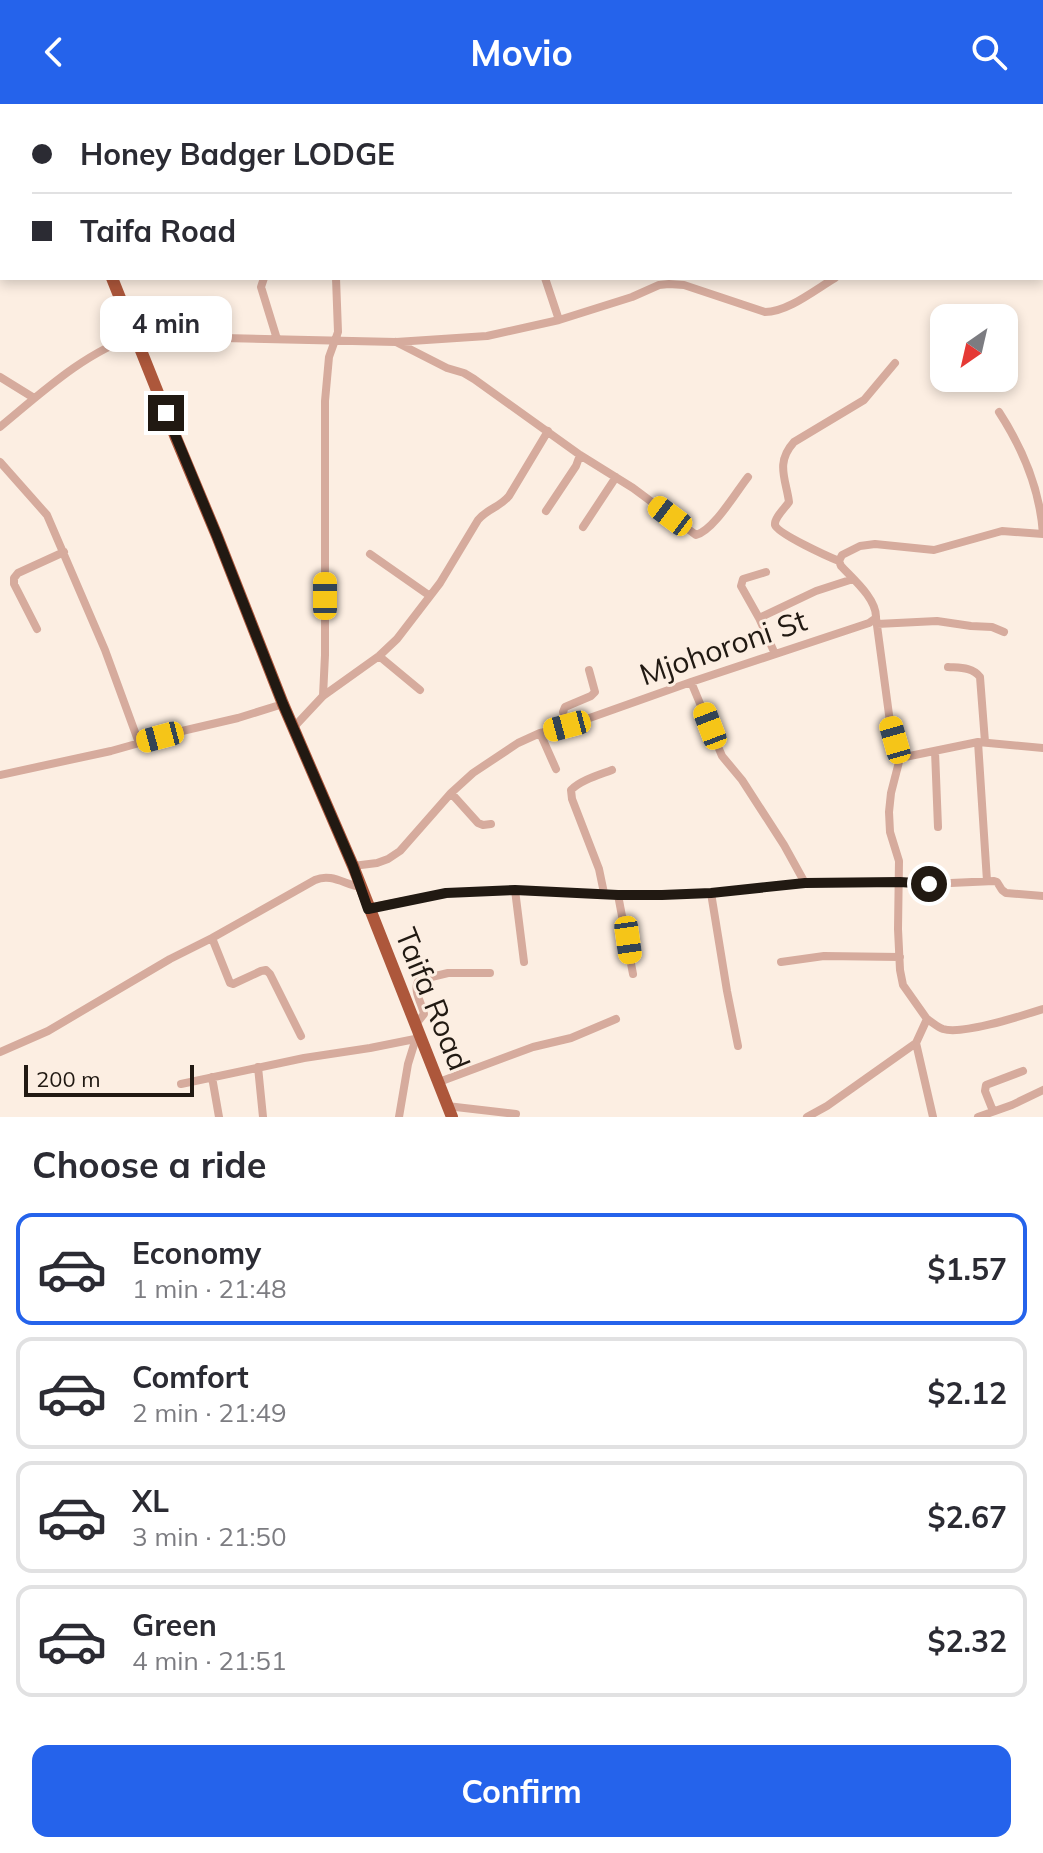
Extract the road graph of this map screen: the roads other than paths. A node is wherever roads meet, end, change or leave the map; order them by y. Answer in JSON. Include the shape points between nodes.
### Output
{"nodes":[{"id":1,"x":113,"y":280,"type":"edge"},
{"id":2,"x":263,"y":280,"type":"edge"},
{"id":3,"x":336,"y":280,"type":"edge"},
{"id":4,"x":546,"y":280,"type":"edge"},
{"id":5,"x":832,"y":280,"type":"edge"},
{"id":6,"x":658,"y":282,"type":"edge"},
{"id":7,"x":559,"y":320,"type":"junction"},
{"id":8,"x":136,"y":336,"type":"junction"},
{"id":9,"x":277,"y":339,"type":"junction"},
{"id":10,"x":337,"y":340,"type":"junction"},
{"id":11,"x":396,"y":342,"type":"junction"},
{"id":12,"x":895,"y":363,"type":"dead end"},
{"id":13,"x":0,"y":377,"type":"edge"},
{"id":14,"x":34,"y":398,"type":"junction"},
{"id":15,"x":999,"y":412,"type":"dead end"},
{"id":16,"x":0,"y":427,"type":"edge"},
{"id":17,"x":548,"y":431,"type":"junction"},
{"id":18,"x":580,"y":455,"type":"junction"},
{"id":19,"x":0,"y":462,"type":"edge"},
{"id":20,"x":616,"y":477,"type":"junction"},
{"id":21,"x":748,"y":477,"type":"dead end"},
{"id":22,"x":546,"y":511,"type":"dead end"},
{"id":23,"x":583,"y":527,"type":"dead end"},
{"id":24,"x":1043,"y":534,"type":"edge"},
{"id":25,"x":64,"y":552,"type":"junction"},
{"id":26,"x":370,"y":554,"type":"dead end"},
{"id":27,"x":839,"y":561,"type":"junction"},
{"id":28,"x":766,"y":572,"type":"dead end"},
{"id":29,"x":853,"y":579,"type":"junction"},
{"id":30,"x":430,"y":596,"type":"junction"},
{"id":31,"x":759,"y":618,"type":"junction"},
{"id":32,"x":877,"y":621,"type":"junction"},
{"id":33,"x":37,"y":629,"type":"dead end"},
{"id":34,"x":1004,"y":632,"type":"dead end"},
{"id":35,"x":775,"y":654,"type":"junction"},
{"id":36,"x":379,"y":656,"type":"junction"},
{"id":37,"x":948,"y":667,"type":"dead end"},
{"id":38,"x":589,"y":670,"type":"dead end"},
{"id":39,"x":691,"y":682,"type":"junction"},
{"id":40,"x":420,"y":690,"type":"dead end"},
{"id":41,"x":323,"y":696,"type":"junction"},
{"id":42,"x":283,"y":704,"type":"junction"},
{"id":43,"x":567,"y":726,"type":"junction"},
{"id":44,"x":294,"y":727,"type":"junction"},
{"id":45,"x":540,"y":733,"type":"junction"},
{"id":46,"x":982,"y":742,"type":"junction"},
{"id":47,"x":139,"y":743,"type":"junction"},
{"id":48,"x":1043,"y":748,"type":"edge"},
{"id":49,"x":935,"y":751,"type":"junction"},
{"id":50,"x":900,"y":758,"type":"junction"},
{"id":51,"x":556,"y":769,"type":"dead end"},
{"id":52,"x":612,"y":770,"type":"dead end"},
{"id":53,"x":0,"y":775,"type":"edge"},
{"id":54,"x":451,"y":793,"type":"junction"},
{"id":55,"x":491,"y":824,"type":"dead end"},
{"id":56,"x":938,"y":827,"type":"dead end"},
{"id":57,"x":353,"y":866,"type":"junction"},
{"id":58,"x":987,"y":881,"type":"junction"},
{"id":59,"x":900,"y":882,"type":"junction"},
{"id":60,"x":805,"y":883,"type":"junction"},
{"id":61,"x":360,"y":887,"type":"junction"},
{"id":62,"x":515,"y":890,"type":"junction"},
{"id":63,"x":604,"y":893,"type":"junction"},
{"id":64,"x":711,"y":893,"type":"junction"},
{"id":65,"x":618,"y":895,"type":"junction"},
{"id":66,"x":1043,"y":896,"type":"edge"},
{"id":67,"x":368,"y":909,"type":"junction"},
{"id":68,"x":212,"y":938,"type":"junction"},
{"id":69,"x":900,"y":957,"type":"junction"},
{"id":70,"x":524,"y":962,"type":"dead end"},
{"id":71,"x":781,"y":962,"type":"dead end"},
{"id":72,"x":490,"y":973,"type":"dead end"},
{"id":73,"x":633,"y":974,"type":"dead end"},
{"id":74,"x":1043,"y":1009,"type":"edge"},
{"id":75,"x":616,"y":1019,"type":"dead end"},
{"id":76,"x":927,"y":1019,"type":"junction"},
{"id":77,"x":417,"y":1031,"type":"junction"},
{"id":78,"x":301,"y":1036,"type":"dead end"},
{"id":79,"x":916,"y":1043,"type":"junction"},
{"id":80,"x":738,"y":1046,"type":"dead end"},
{"id":81,"x":0,"y":1052,"type":"edge"},
{"id":82,"x":258,"y":1067,"type":"junction"},
{"id":83,"x":1023,"y":1071,"type":"dead end"},
{"id":84,"x":212,"y":1077,"type":"junction"},
{"id":85,"x":439,"y":1082,"type":"junction"},
{"id":86,"x":181,"y":1084,"type":"dead end"},
{"id":87,"x":1043,"y":1090,"type":"edge"},
{"id":88,"x":993,"y":1111,"type":"junction"},
{"id":89,"x":449,"y":1112,"type":"edge"},
{"id":90,"x":516,"y":1114,"type":"dead end"},
{"id":91,"x":219,"y":1117,"type":"edge"},
{"id":92,"x":263,"y":1117,"type":"edge"},
{"id":93,"x":399,"y":1117,"type":"edge"},
{"id":94,"x":807,"y":1117,"type":"edge"},
{"id":95,"x":933,"y":1117,"type":"edge"},
{"id":96,"x":978,"y":1117,"type":"edge"}],
"edges":[{"from":1,"to":8,"type":"highway","name":"Taifa Road"},
{"from":2,"to":9,"type":"street"},
{"from":3,"to":10,"type":"street"},
{"from":4,"to":7,"type":"street"},
{"from":5,"to":6,"type":"street","via":[[772,312]]},
{"from":6,"to":7,"type":"street","via":[[632,297]]},
{"from":7,"to":11,"type":"street","via":[[487,336]]},
{"from":8,"to":9,"type":"street"},
{"from":8,"to":14,"type":"street","via":[[107,347]]},
{"from":8,"to":42,"type":"highway","name":"Taifa Road"},
{"from":9,"to":10,"type":"street"},
{"from":10,"to":11,"type":"street"},
{"from":10,"to":41,"type":"street","via":[[329,357],[325,401]]},
{"from":11,"to":17,"type":"street","via":[[464,373]]},
{"from":12,"to":27,"type":"street","via":[[864,400],[789,446],[782,468],[789,502],[775,525]]},
{"from":13,"to":14,"type":"street"},
{"from":14,"to":16,"type":"street"},
{"from":15,"to":24,"type":"street","via":[[1020,448],[1039,501]]},
{"from":17,"to":18,"type":"street"},
{"from":17,"to":30,"type":"street","via":[[509,496],[485,511]]},
{"from":18,"to":20,"type":"street"},
{"from":18,"to":22,"type":"street"},
{"from":19,"to":25,"type":"street","via":[[47,515]]},
{"from":20,"to":21,"type":"street","via":[[696,535]]},
{"from":20,"to":23,"type":"street"},
{"from":24,"to":27,"type":"street","via":[[1002,531],[934,550],[875,544],[860,546]]},
{"from":25,"to":33,"type":"street","via":[[14,578]]},
{"from":25,"to":47,"type":"street"},
{"from":26,"to":30,"type":"street"},
{"from":27,"to":29,"type":"street"},
{"from":28,"to":31,"type":"street","via":[[741,582]]},
{"from":29,"to":31,"type":"street"},
{"from":29,"to":32,"type":"street","via":[[877,611]]},
{"from":30,"to":36,"type":"street"},
{"from":31,"to":35,"type":"street"},
{"from":32,"to":34,"type":"street","name":"Mjohoroni St","via":[[937,621]]},
{"from":32,"to":35,"type":"street","name":"Mjohoroni St"},
{"from":32,"to":50,"type":"street"},
{"from":35,"to":39,"type":"street","name":"Mjohoroni St"},
{"from":36,"to":40,"type":"street"},
{"from":36,"to":41,"type":"street"},
{"from":37,"to":46,"type":"street","via":[[975,671],[980,677]]},
{"from":38,"to":43,"type":"street","via":[[595,692],[565,707]]},
{"from":39,"to":43,"type":"street","name":"Mjohoroni St"},
{"from":39,"to":60,"type":"street","via":[[722,756]]},
{"from":41,"to":44,"type":"street"},
{"from":42,"to":44,"type":"highway","name":"Taifa Road"},
{"from":42,"to":47,"type":"street"},
{"from":43,"to":45,"type":"street","name":"Mjohoroni St"},
{"from":44,"to":57,"type":"highway","name":"Taifa Road"},
{"from":45,"to":51,"type":"street"},
{"from":45,"to":54,"type":"street","name":"Mjohoroni St","via":[[497,756]]},
{"from":46,"to":48,"type":"street"},
{"from":46,"to":49,"type":"street"},
{"from":46,"to":58,"type":"street"},
{"from":47,"to":53,"type":"street"},
{"from":49,"to":50,"type":"street"},
{"from":49,"to":56,"type":"street"},
{"from":50,"to":59,"type":"street","via":[[889,812]]},
{"from":52,"to":63,"type":"street","via":[[571,790]]},
{"from":54,"to":55,"type":"street","via":[[478,823]]},
{"from":54,"to":57,"type":"street","name":"Mjohoroni St","via":[[400,851],[377,863]]},
{"from":57,"to":61,"type":"highway","name":"Taifa Road"},
{"from":58,"to":59,"type":"street"},
{"from":58,"to":66,"type":"street","via":[[997,882],[1006,893]]},
{"from":59,"to":60,"type":"street"},
{"from":59,"to":69,"type":"street"},
{"from":60,"to":64,"type":"street"},
{"from":61,"to":67,"type":"highway","name":"Taifa Road"},
{"from":61,"to":68,"type":"street","via":[[323,876]]},
{"from":62,"to":63,"type":"street"},
{"from":62,"to":67,"type":"street","via":[[446,893]]},
{"from":62,"to":70,"type":"street"},
{"from":63,"to":65,"type":"street"},
{"from":64,"to":65,"type":"street"},
{"from":64,"to":80,"type":"street"},
{"from":65,"to":73,"type":"street"},
{"from":67,"to":77,"type":"highway","name":"Taifa Road"},
{"from":68,"to":78,"type":"street","via":[[230,983],[261,971],[270,974]]},
{"from":68,"to":81,"type":"street","via":[[48,1031]]},
{"from":69,"to":71,"type":"street","via":[[824,956]]},
{"from":69,"to":76,"type":"street","via":[[903,985]]},
{"from":72,"to":77,"type":"street","via":[[448,973],[419,980],[416,989],[424,1014]]},
{"from":74,"to":76,"type":"street","via":[[962,1030],[947,1030]]},
{"from":75,"to":85,"type":"street"},
{"from":76,"to":79,"type":"street"},
{"from":77,"to":82,"type":"street"},
{"from":77,"to":85,"type":"highway","name":"Taifa Road"},
{"from":77,"to":93,"type":"street"},
{"from":79,"to":94,"type":"street"},
{"from":79,"to":95,"type":"street"},
{"from":82,"to":84,"type":"street"},
{"from":82,"to":92,"type":"street"},
{"from":83,"to":88,"type":"street","via":[[986,1085]]},
{"from":84,"to":86,"type":"street"},
{"from":84,"to":91,"type":"street"},
{"from":85,"to":89,"type":"highway","name":"Taifa Road"},
{"from":87,"to":88,"type":"street"},
{"from":88,"to":96,"type":"street"},
{"from":89,"to":90,"type":"street"}]}
